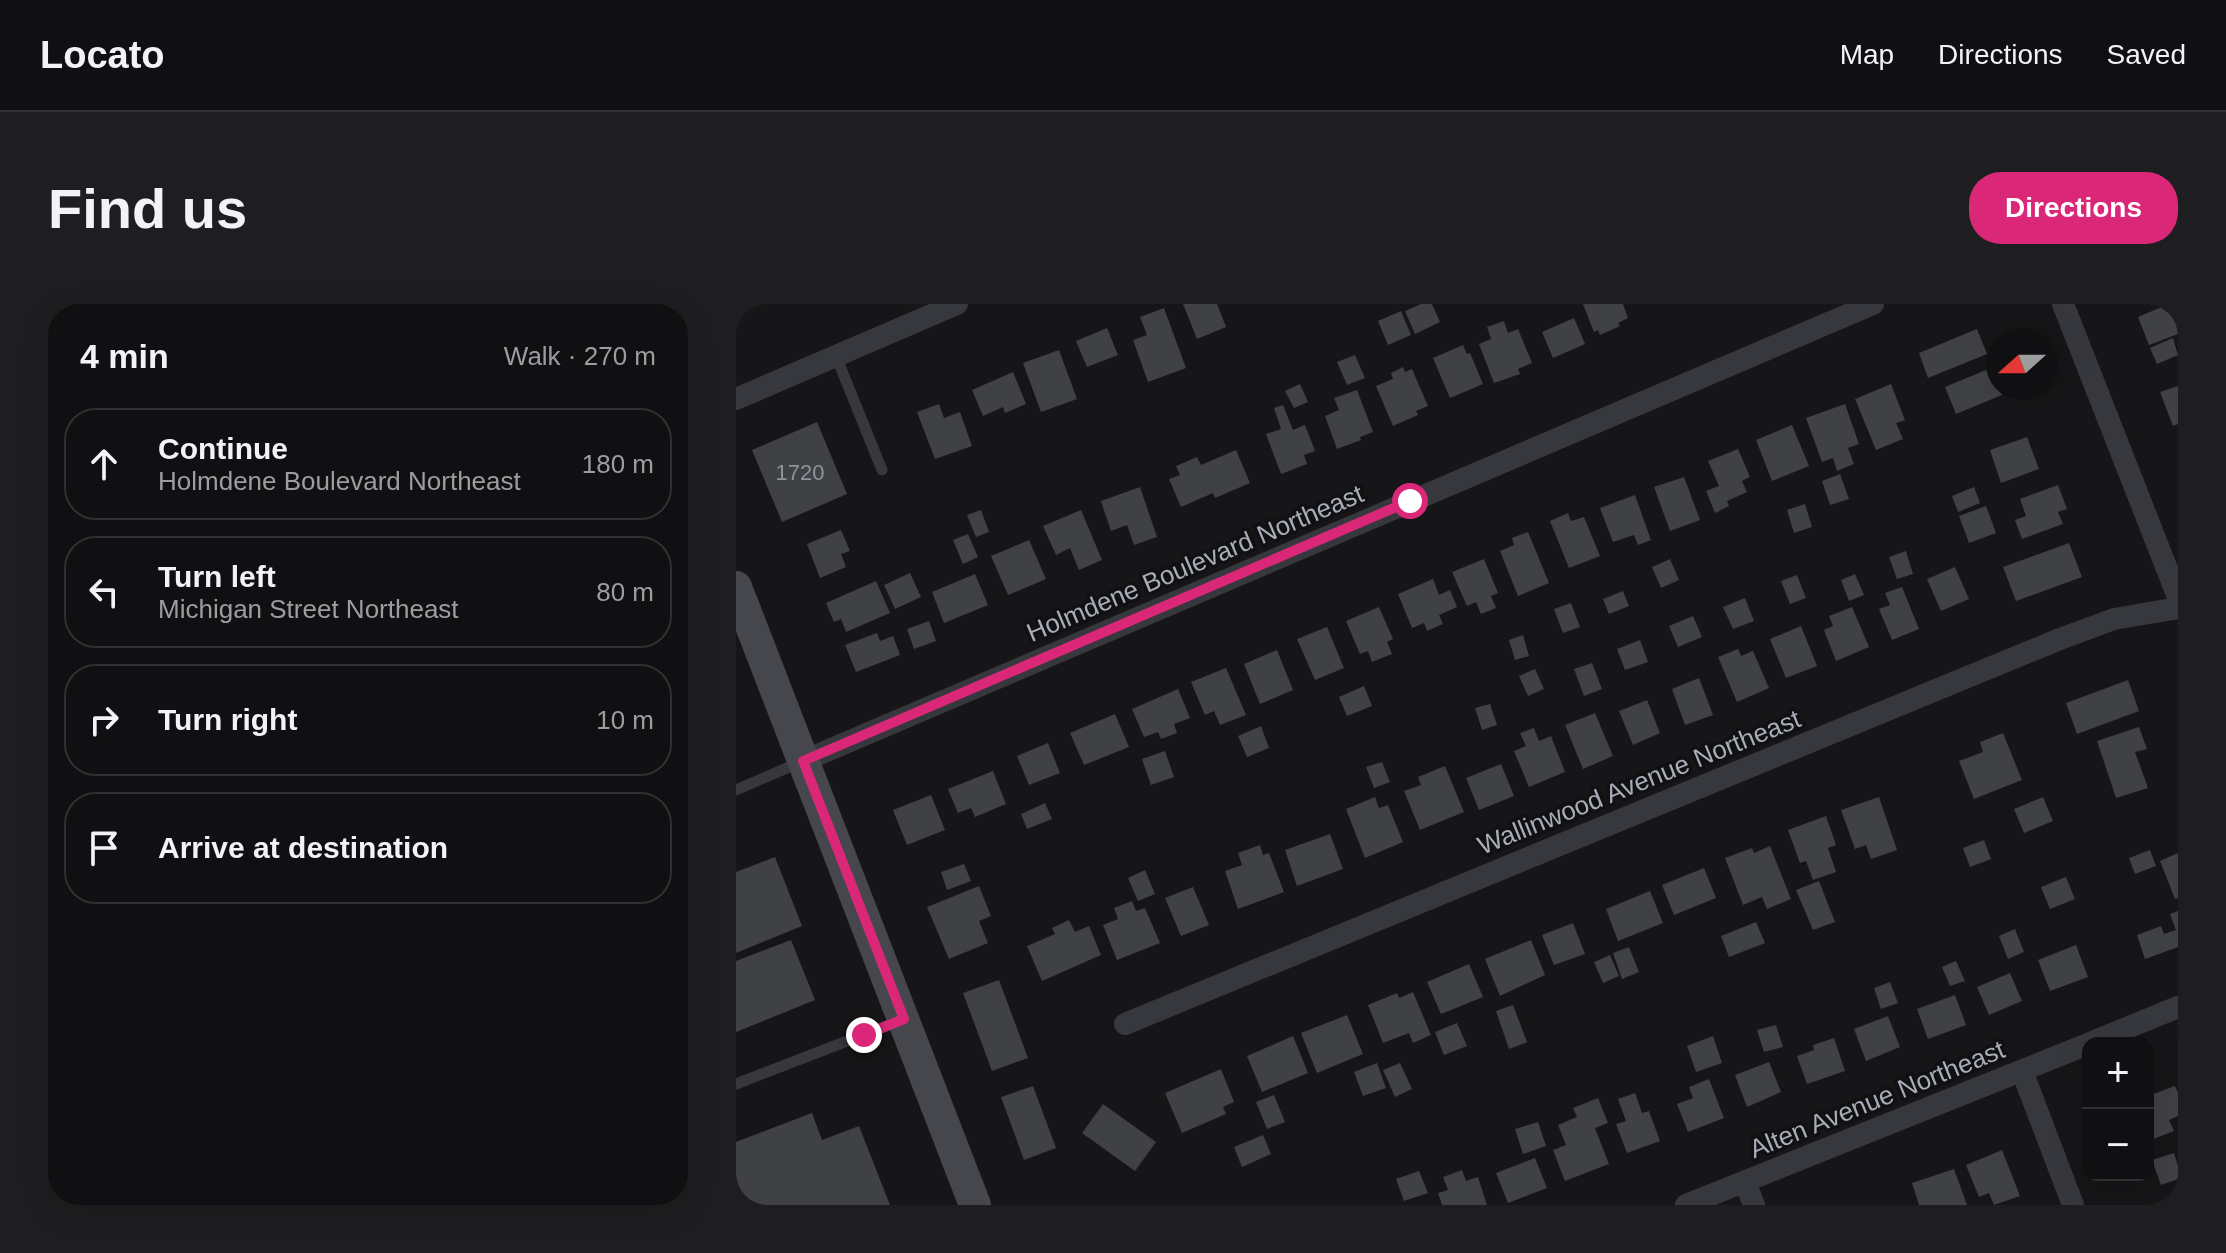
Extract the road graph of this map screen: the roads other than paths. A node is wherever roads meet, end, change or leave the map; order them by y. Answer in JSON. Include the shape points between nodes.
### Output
{"nodes":[{"id":1,"x":957,"y":304,"type":"edge"},
{"id":2,"x":1873,"y":304,"type":"edge"},
{"id":3,"x":2063,"y":304,"type":"edge"},
{"id":4,"x":836,"y":356,"type":"junction"},
{"id":5,"x":736,"y":399,"type":"edge"},
{"id":6,"x":882,"y":470,"type":"dead end"},
{"id":7,"x":736,"y":587,"type":"edge"},
{"id":8,"x":2178,"y":597,"type":"edge"},
{"id":9,"x":2178,"y":608,"type":"edge"},
{"id":10,"x":803,"y":761,"type":"junction"},
{"id":11,"x":736,"y":790,"type":"edge"},
{"id":12,"x":2178,"y":1007,"type":"edge"},
{"id":13,"x":904,"y":1019,"type":"junction"},
{"id":14,"x":1125,"y":1024,"type":"dead end"},
{"id":15,"x":2106,"y":1037,"type":"edge"},
{"id":16,"x":2082,"y":1047,"type":"edge"},
{"id":17,"x":2022,"y":1071,"type":"junction"},
{"id":18,"x":736,"y":1084,"type":"edge"},
{"id":19,"x":1745,"y":1182,"type":"junction"},
{"id":20,"x":975,"y":1205,"type":"edge"},
{"id":21,"x":1686,"y":1205,"type":"edge"},
{"id":22,"x":1754,"y":1205,"type":"edge"},
{"id":23,"x":2073,"y":1205,"type":"edge"}],
"edges":[{"from":1,"to":4,"type":"street"},
{"from":2,"to":10,"type":"street","name":"Holmdene Boulevard Northeast"},
{"from":3,"to":8,"type":"street"},
{"from":4,"to":5,"type":"street"},
{"from":4,"to":6,"type":"lane"},
{"from":7,"to":10,"type":"main road"},
{"from":9,"to":14,"type":"street","name":"Wallinwood Avenue Northeast","via":[[2114,619],[2060,639]]},
{"from":10,"to":11,"type":"lane"},
{"from":10,"to":13,"type":"main road"},
{"from":12,"to":15,"type":"street","name":"Alten Avenue Northeast"},
{"from":13,"to":18,"type":"lane"},
{"from":13,"to":20,"type":"main road"},
{"from":16,"to":17,"type":"street","name":"Alten Avenue Northeast"},
{"from":17,"to":19,"type":"street","name":"Alten Avenue Northeast"},
{"from":17,"to":23,"type":"street"},
{"from":19,"to":21,"type":"street","name":"Alten Avenue Northeast"},
{"from":19,"to":22,"type":"street"}]}
